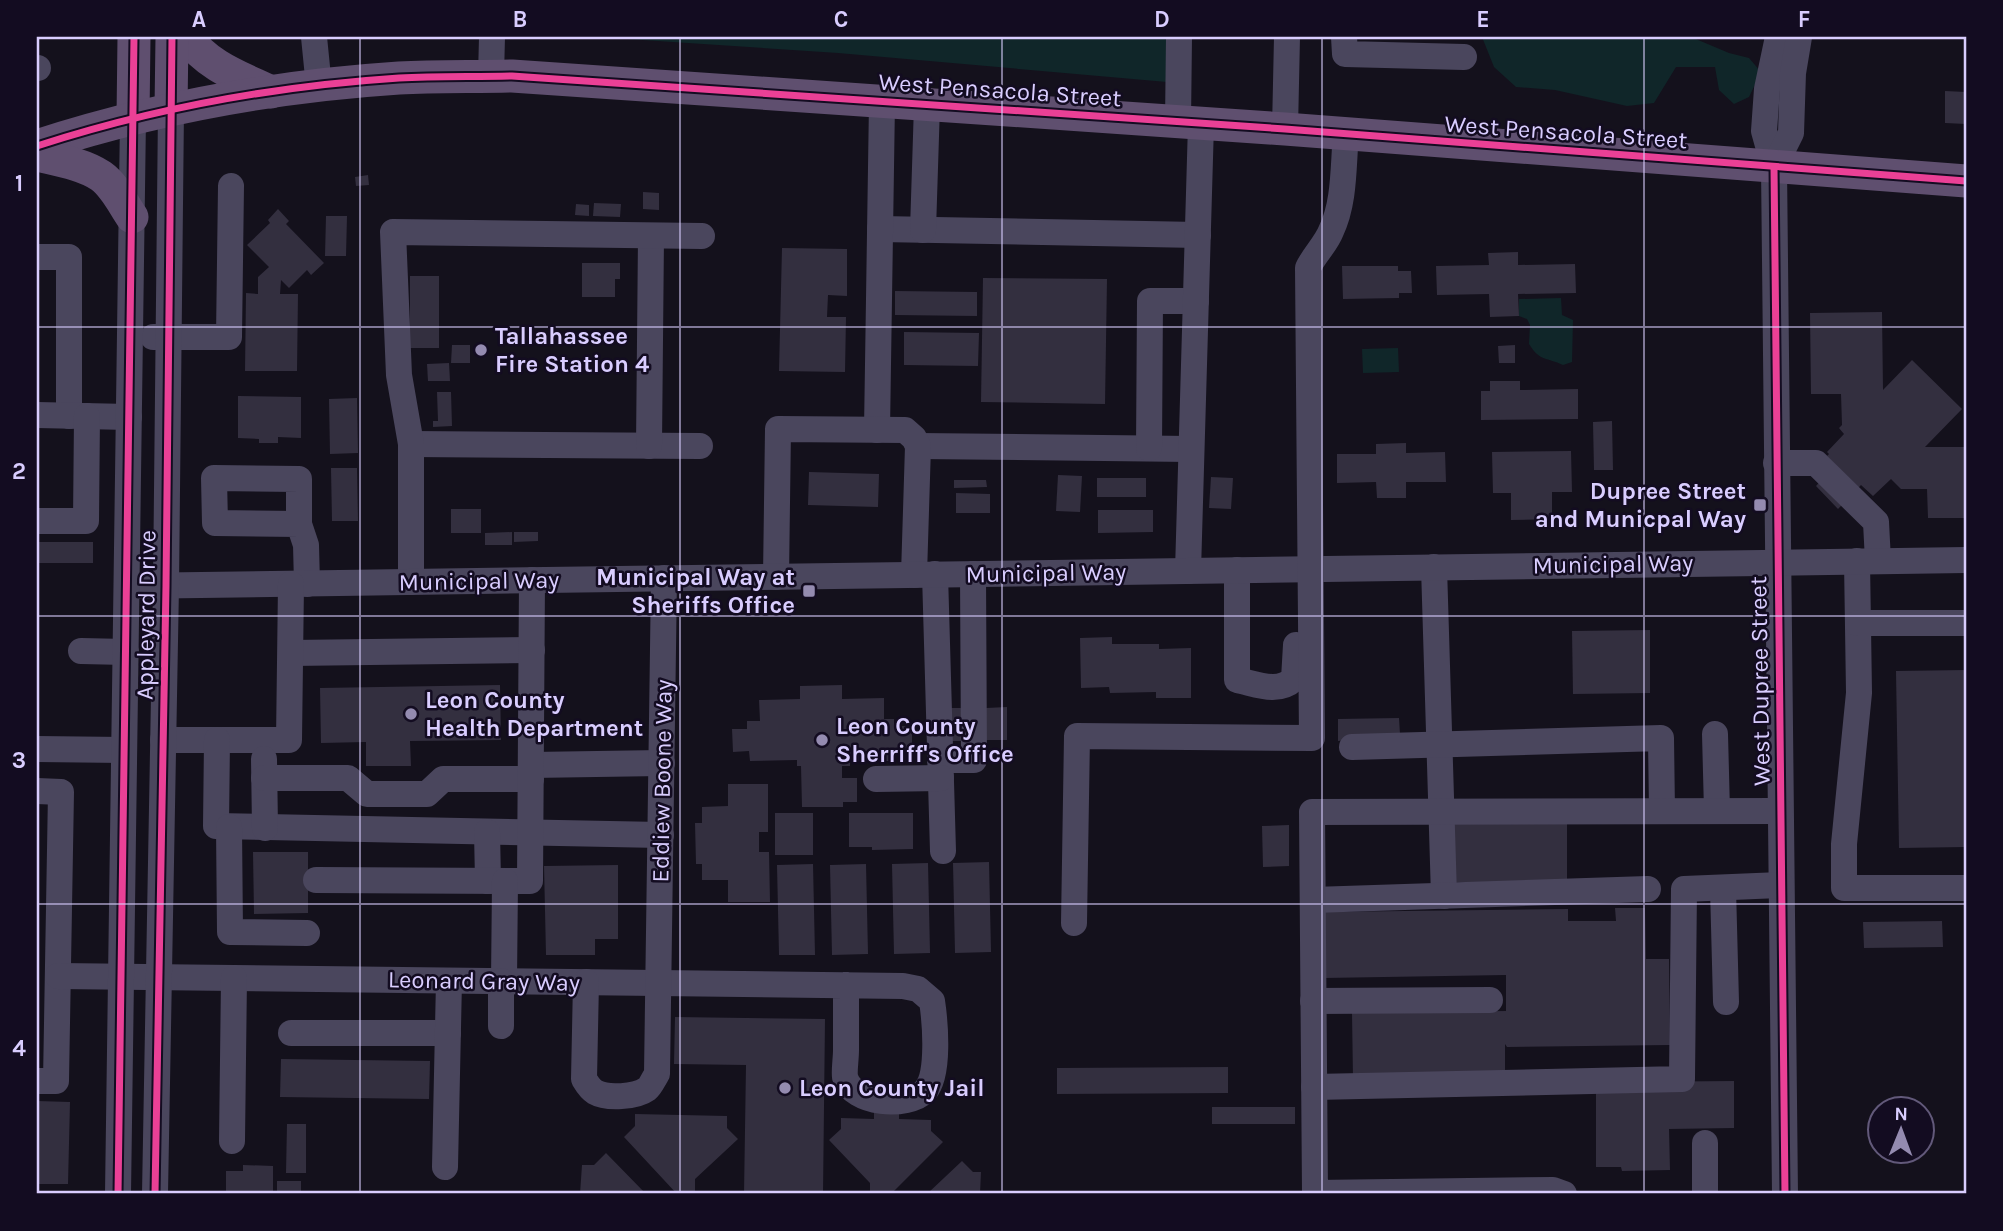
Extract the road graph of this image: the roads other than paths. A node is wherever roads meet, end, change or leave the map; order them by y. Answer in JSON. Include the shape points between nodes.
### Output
{"nodes":[{"id":1,"x":134,"y":37,"type":"edge"},
{"id":2,"x":172,"y":37,"type":"edge"},
{"id":3,"x":187,"y":37,"type":"edge"},
{"id":4,"x":314,"y":37,"type":"edge"},
{"id":5,"x":492,"y":37,"type":"edge"},
{"id":6,"x":1179,"y":37,"type":"edge"},
{"id":7,"x":1287,"y":37,"type":"edge"},
{"id":8,"x":1345,"y":37,"type":"edge"},
{"id":9,"x":1778,"y":37,"type":"edge"},
{"id":10,"x":1799,"y":37,"type":"edge"},
{"id":11,"x":1464,"y":57,"type":"dead end"},
{"id":12,"x":491,"y":76,"type":"junction"},
{"id":13,"x":319,"y":87,"type":"junction"},
{"id":14,"x":271,"y":92,"type":"junction"},
{"id":15,"x":882,"y":102,"type":"junction"},
{"id":16,"x":927,"y":105,"type":"junction"},
{"id":17,"x":171,"y":109,"type":"junction"},
{"id":18,"x":133,"y":118,"type":"junction"},
{"id":19,"x":1190,"y":123,"type":"junction"},
{"id":20,"x":1285,"y":129,"type":"junction"},
{"id":21,"x":1346,"y":134,"type":"junction"},
{"id":22,"x":37,"y":146,"type":"edge"},
{"id":23,"x":37,"y":155,"type":"edge"},
{"id":24,"x":1774,"y":167,"type":"junction"},
{"id":25,"x":1966,"y":181,"type":"edge"},
{"id":26,"x":231,"y":186,"type":"dead end"},
{"id":27,"x":132,"y":218,"type":"junction"},
{"id":28,"x":880,"y":229,"type":"junction"},
{"id":29,"x":923,"y":230,"type":"junction"},
{"id":30,"x":1198,"y":235,"type":"junction"},
{"id":31,"x":651,"y":236,"type":"junction"},
{"id":32,"x":702,"y":236,"type":"dead end"},
{"id":33,"x":37,"y":257,"type":"edge"},
{"id":34,"x":1196,"y":301,"type":"junction"},
{"id":35,"x":130,"y":337,"type":"junction"},
{"id":36,"x":169,"y":337,"type":"junction"},
{"id":37,"x":37,"y":415,"type":"edge"},
{"id":38,"x":78,"y":416,"type":"junction"},
{"id":39,"x":129,"y":417,"type":"junction"},
{"id":40,"x":877,"y":430,"type":"junction"},
{"id":41,"x":411,"y":444,"type":"junction"},
{"id":42,"x":649,"y":446,"type":"junction"},
{"id":43,"x":701,"y":446,"type":"dead end"},
{"id":44,"x":918,"y":446,"type":"junction"},
{"id":45,"x":1149,"y":448,"type":"junction"},
{"id":46,"x":1191,"y":449,"type":"junction"},
{"id":47,"x":1776,"y":463,"type":"junction"},
{"id":48,"x":37,"y":521,"type":"edge"},
{"id":49,"x":299,"y":524,"type":"dead end"},
{"id":50,"x":1966,"y":560,"type":"edge"},
{"id":51,"x":1868,"y":561,"type":"junction"},
{"id":52,"x":1777,"y":562,"type":"junction"},
{"id":53,"x":1434,"y":567,"type":"junction"},
{"id":54,"x":1312,"y":569,"type":"junction"},
{"id":55,"x":1237,"y":570,"type":"junction"},
{"id":56,"x":1188,"y":571,"type":"junction"},
{"id":57,"x":924,"y":574,"type":"junction"},
{"id":58,"x":972,"y":574,"type":"junction"},
{"id":59,"x":776,"y":577,"type":"junction"},
{"id":60,"x":664,"y":578,"type":"junction"},
{"id":61,"x":532,"y":580,"type":"junction"},
{"id":62,"x":411,"y":582,"type":"junction"},
{"id":63,"x":299,"y":584,"type":"junction"},
{"id":64,"x":127,"y":586,"type":"junction"},
{"id":65,"x":166,"y":586,"type":"junction"},
{"id":66,"x":1858,"y":623,"type":"junction"},
{"id":67,"x":1966,"y":623,"type":"edge"},
{"id":68,"x":532,"y":650,"type":"junction"},
{"id":69,"x":81,"y":651,"type":"dead end"},
{"id":70,"x":126,"y":652,"type":"junction"},
{"id":71,"x":291,"y":653,"type":"junction"},
{"id":72,"x":1304,"y":662,"type":"junction"},
{"id":73,"x":1715,"y":734,"type":"dead end"},
{"id":74,"x":163,"y":740,"type":"junction"},
{"id":75,"x":217,"y":740,"type":"junction"},
{"id":76,"x":264,"y":740,"type":"junction"},
{"id":77,"x":1439,"y":744,"type":"junction"},
{"id":78,"x":1352,"y":747,"type":"dead end"},
{"id":79,"x":37,"y":749,"type":"edge"},
{"id":80,"x":124,"y":750,"type":"junction"},
{"id":81,"x":662,"y":763,"type":"junction"},
{"id":82,"x":941,"y":769,"type":"junction"},
{"id":83,"x":531,"y":772,"type":"junction"},
{"id":84,"x":264,"y":778,"type":"junction"},
{"id":85,"x":877,"y":779,"type":"dead end"},
{"id":86,"x":37,"y":791,"type":"edge"},
{"id":87,"x":1662,"y":811,"type":"junction"},
{"id":88,"x":1717,"y":811,"type":"junction"},
{"id":89,"x":1780,"y":811,"type":"junction"},
{"id":90,"x":1441,"y":812,"type":"junction"},
{"id":91,"x":229,"y":827,"type":"junction"},
{"id":92,"x":265,"y":828,"type":"junction"},
{"id":93,"x":49,"y":832,"type":"edge"},
{"id":94,"x":487,"y":832,"type":"junction"},
{"id":95,"x":531,"y":833,"type":"junction"},
{"id":96,"x":661,"y":835,"type":"junction"},
{"id":97,"x":943,"y":851,"type":"dead end"},
{"id":98,"x":316,"y":880,"type":"dead end"},
{"id":99,"x":496,"y":881,"type":"junction"},
{"id":100,"x":48,"y":882,"type":"edge"},
{"id":101,"x":1781,"y":885,"type":"junction"},
{"id":102,"x":1723,"y":888,"type":"junction"},
{"id":103,"x":1966,"y":888,"type":"edge"},
{"id":104,"x":1648,"y":889,"type":"dead end"},
{"id":105,"x":1444,"y":896,"type":"junction"},
{"id":106,"x":1313,"y":900,"type":"junction"},
{"id":107,"x":1074,"y":923,"type":"dead end"},
{"id":108,"x":275,"y":932,"type":"junction"},
{"id":109,"x":307,"y":933,"type":"dead end"},
{"id":110,"x":51,"y":962,"type":"edge"},
{"id":111,"x":121,"y":977,"type":"junction"},
{"id":112,"x":158,"y":977,"type":"junction"},
{"id":113,"x":234,"y":978,"type":"junction"},
{"id":114,"x":275,"y":978,"type":"junction"},
{"id":115,"x":449,"y":981,"type":"junction"},
{"id":116,"x":503,"y":981,"type":"junction"},
{"id":117,"x":586,"y":982,"type":"junction"},
{"id":118,"x":660,"y":983,"type":"junction"},
{"id":119,"x":846,"y":985,"type":"junction"},
{"id":120,"x":1490,"y":1000,"type":"dead end"},
{"id":121,"x":1313,"y":1001,"type":"junction"},
{"id":122,"x":1726,"y":1002,"type":"dead end"},
{"id":123,"x":47,"y":1023,"type":"edge"},
{"id":124,"x":501,"y":1026,"type":"dead end"},
{"id":125,"x":291,"y":1033,"type":"dead end"},
{"id":126,"x":448,"y":1033,"type":"junction"},
{"id":127,"x":37,"y":1081,"type":"edge"},
{"id":128,"x":1314,"y":1087,"type":"junction"},
{"id":129,"x":232,"y":1141,"type":"dead end"},
{"id":130,"x":1705,"y":1143,"type":"dead end"},
{"id":131,"x":445,"y":1167,"type":"dead end"},
{"id":132,"x":118,"y":1194,"type":"edge"},
{"id":133,"x":155,"y":1194,"type":"edge"},
{"id":134,"x":1564,"y":1194,"type":"edge"},
{"id":135,"x":1705,"y":1194,"type":"edge"},
{"id":136,"x":1785,"y":1194,"type":"edge"}],
"edges":[{"from":1,"to":18,"type":"main road","name":"Appleyard Drive"},
{"from":2,"to":17,"type":"main road","name":"Appleyard Drive"},
{"from":3,"to":14,"type":"main road","via":[[213,64]]},
{"from":4,"to":13,"type":"street"},
{"from":5,"to":12,"type":"street"},
{"from":6,"to":19,"type":"street"},
{"from":7,"to":20,"type":"street"},
{"from":8,"to":11,"type":"street","via":[[1345,54]]},
{"from":9,"to":24,"type":"street","via":[[1764,131]]},
{"from":10,"to":24,"type":"street","via":[[1791,133]]},
{"from":12,"to":13,"type":"main road","name":"West Pensacola Street","via":[[397,78]]},
{"from":12,"to":15,"type":"main road","name":"West Pensacola Street"},
{"from":13,"to":14,"type":"main road","name":"West Pensacola Street"},
{"from":14,"to":17,"type":"main road","name":"West Pensacola Street"},
{"from":15,"to":16,"type":"main road","name":"West Pensacola Street"},
{"from":15,"to":28,"type":"street"},
{"from":16,"to":19,"type":"main road","name":"West Pensacola Street"},
{"from":16,"to":29,"type":"street"},
{"from":17,"to":18,"type":"main road","name":"West Pensacola Street"},
{"from":17,"to":36,"type":"street","name":"Appleyard Drive"},
{"from":18,"to":22,"type":"main road","name":"West Pensacola Street"},
{"from":18,"to":27,"type":"street","name":"Appleyard Drive"},
{"from":19,"to":20,"type":"main road","name":"West Pensacola Street"},
{"from":19,"to":30,"type":"street"},
{"from":20,"to":21,"type":"main road","name":"West Pensacola Street"},
{"from":21,"to":24,"type":"main road","name":"West Pensacola Street"},
{"from":21,"to":54,"type":"street","via":[[1336,221],[1308,268]]},
{"from":23,"to":27,"type":"main road","via":[[102,176]]},
{"from":24,"to":25,"type":"main road","name":"West Pensacola Street"},
{"from":24,"to":47,"type":"street","name":"West Dupree Street"},
{"from":26,"to":36,"type":"street","via":[[229,337]]},
{"from":27,"to":35,"type":"street","name":"Appleyard Drive"},
{"from":28,"to":29,"type":"street"},
{"from":28,"to":40,"type":"street"},
{"from":29,"to":30,"type":"street"},
{"from":30,"to":34,"type":"street"},
{"from":31,"to":32,"type":"street"},
{"from":31,"to":41,"type":"street","via":[[393,232],[399,375]]},
{"from":31,"to":42,"type":"street"},
{"from":33,"to":38,"type":"street","via":[[69,257]]},
{"from":34,"to":45,"type":"street","via":[[1150,300]]},
{"from":34,"to":46,"type":"street"},
{"from":35,"to":36,"type":"street"},
{"from":35,"to":39,"type":"street","name":"Appleyard Drive"},
{"from":36,"to":65,"type":"street","name":"Appleyard Drive"},
{"from":37,"to":38,"type":"street"},
{"from":38,"to":39,"type":"street"},
{"from":38,"to":48,"type":"street","via":[[86,521]]},
{"from":39,"to":64,"type":"street","name":"Appleyard Drive"},
{"from":40,"to":44,"type":"street","via":[[905,430]]},
{"from":40,"to":59,"type":"street","via":[[778,429]]},
{"from":41,"to":42,"type":"street"},
{"from":41,"to":62,"type":"street"},
{"from":42,"to":43,"type":"street"},
{"from":44,"to":45,"type":"street"},
{"from":44,"to":57,"type":"street"},
{"from":45,"to":46,"type":"street"},
{"from":46,"to":56,"type":"street"},
{"from":47,"to":51,"type":"street","via":[[1816,463],[1876,522]]},
{"from":47,"to":52,"type":"street","name":"West Dupree Street"},
{"from":49,"to":63,"type":"street","via":[[306,545]]},
{"from":50,"to":51,"type":"street","name":"Municipal Way"},
{"from":51,"to":52,"type":"street","name":"Municipal Way"},
{"from":51,"to":66,"type":"street"},
{"from":52,"to":53,"type":"street","name":"Municipal Way"},
{"from":52,"to":89,"type":"street","name":"West Dupree Street"},
{"from":53,"to":54,"type":"street","name":"Municipal Way"},
{"from":53,"to":77,"type":"street"},
{"from":54,"to":55,"type":"street","name":"Municipal Way"},
{"from":54,"to":72,"type":"street","via":[[1312,613]]},
{"from":55,"to":56,"type":"street","name":"Municipal Way"},
{"from":55,"to":72,"type":"street","via":[[1237,680],[1284,687]]},
{"from":56,"to":58,"type":"street","name":"Municipal Way"},
{"from":57,"to":58,"type":"street","name":"Municipal Way"},
{"from":57,"to":59,"type":"street","name":"Municipal Way"},
{"from":57,"to":82,"type":"street"},
{"from":58,"to":82,"type":"street","via":[[974,760]]},
{"from":59,"to":60,"type":"street","name":"Municipal Way"},
{"from":60,"to":61,"type":"street","name":"Municipal Way"},
{"from":60,"to":81,"type":"street","name":"Eddiew Boone Way"},
{"from":61,"to":62,"type":"street","name":"Municipal Way"},
{"from":61,"to":68,"type":"street"},
{"from":62,"to":63,"type":"street","name":"Municipal Way"},
{"from":63,"to":65,"type":"street","name":"Municipal Way"},
{"from":63,"to":71,"type":"street"},
{"from":64,"to":65,"type":"street","name":"Municipal Way"},
{"from":64,"to":70,"type":"street","name":"Appleyard Drive"},
{"from":65,"to":74,"type":"street","name":"Appleyard Drive"},
{"from":66,"to":67,"type":"street"},
{"from":66,"to":103,"type":"street","via":[[1859,693],[1844,888]]},
{"from":68,"to":71,"type":"street"},
{"from":68,"to":83,"type":"street"},
{"from":69,"to":70,"type":"street"},
{"from":70,"to":80,"type":"street","name":"Appleyard Drive"},
{"from":71,"to":76,"type":"street","via":[[289,740]]},
{"from":72,"to":107,"type":"street","via":[[1312,738],[1077,737]]},
{"from":73,"to":88,"type":"street"},
{"from":74,"to":75,"type":"street"},
{"from":74,"to":112,"type":"street","name":"Appleyard Drive"},
{"from":75,"to":76,"type":"street"},
{"from":75,"to":91,"type":"street","via":[[216,826]]},
{"from":76,"to":84,"type":"street"},
{"from":77,"to":78,"type":"street"},
{"from":77,"to":87,"type":"street","via":[[1661,738]]},
{"from":77,"to":90,"type":"street"},
{"from":79,"to":80,"type":"street"},
{"from":80,"to":111,"type":"street","name":"Appleyard Drive"},
{"from":81,"to":83,"type":"street"},
{"from":81,"to":96,"type":"street","name":"Eddiew Boone Way"},
{"from":82,"to":85,"type":"street"},
{"from":82,"to":97,"type":"street"},
{"from":83,"to":84,"type":"street","via":[[443,779],[427,794],[366,794],[348,778]]},
{"from":83,"to":95,"type":"street"},
{"from":84,"to":92,"type":"street"},
{"from":86,"to":93,"type":"street","via":[[61,792]]},
{"from":87,"to":88,"type":"street"},
{"from":87,"to":90,"type":"street"},
{"from":88,"to":89,"type":"street"},
{"from":89,"to":101,"type":"street","name":"West Dupree Street"},
{"from":90,"to":105,"type":"street"},
{"from":90,"to":106,"type":"street","via":[[1312,812]]},
{"from":91,"to":92,"type":"street"},
{"from":91,"to":108,"type":"street","via":[[230,932]]},
{"from":92,"to":94,"type":"street"},
{"from":93,"to":100,"type":"street"},
{"from":94,"to":95,"type":"street"},
{"from":94,"to":99,"type":"street"},
{"from":95,"to":96,"type":"street"},
{"from":95,"to":99,"type":"street","via":[[530,881]]},
{"from":96,"to":118,"type":"street","name":"Eddiew Boone Way"},
{"from":98,"to":99,"type":"street"},
{"from":99,"to":116,"type":"street"},
{"from":100,"to":110,"type":"street"},
{"from":101,"to":102,"type":"street"},
{"from":101,"to":136,"type":"street","name":"West Dupree Street"},
{"from":102,"to":122,"type":"street"},
{"from":102,"to":128,"type":"street","via":[[1684,889],[1682,1079]]},
{"from":104,"to":105,"type":"street"},
{"from":105,"to":106,"type":"street"},
{"from":106,"to":121,"type":"street"},
{"from":108,"to":109,"type":"street"},
{"from":108,"to":114,"type":"street"},
{"from":110,"to":111,"type":"street","name":"Leonard Gray Way"},
{"from":110,"to":123,"type":"street"},
{"from":111,"to":112,"type":"street","name":"Leonard Gray Way"},
{"from":111,"to":132,"type":"street","name":"Appleyard Drive"},
{"from":112,"to":113,"type":"street","name":"Leonard Gray Way"},
{"from":112,"to":133,"type":"street","name":"Appleyard Drive"},
{"from":113,"to":114,"type":"street","name":"Leonard Gray Way"},
{"from":113,"to":129,"type":"street"},
{"from":114,"to":115,"type":"street","name":"Leonard Gray Way"},
{"from":115,"to":116,"type":"street","name":"Leonard Gray Way"},
{"from":115,"to":126,"type":"street"},
{"from":116,"to":117,"type":"street","name":"Leonard Gray Way"},
{"from":116,"to":124,"type":"street"},
{"from":117,"to":118,"type":"street","name":"Leonard Gray Way"},
{"from":117,"to":118,"type":"street","name":"Eddiew Boone Way","via":[[584,1079],[595,1092],[606,1096],[647,1088],[657,1074]]},
{"from":118,"to":119,"type":"street","name":"Leonard Gray Way"},
{"from":119,"to":119,"type":"street","via":[[903,986],[918,989],[932,1001],[934,1069],[926,1090],[909,1100],[869,1100],[854,1092],[845,1078]]},
{"from":120,"to":121,"type":"street"},
{"from":121,"to":128,"type":"street"},
{"from":123,"to":127,"type":"street","via":[[56,1081]]},
{"from":125,"to":126,"type":"street"},
{"from":126,"to":131,"type":"street"},
{"from":128,"to":134,"type":"street","via":[[1315,1193],[1553,1190]]},
{"from":130,"to":135,"type":"street"}]}
